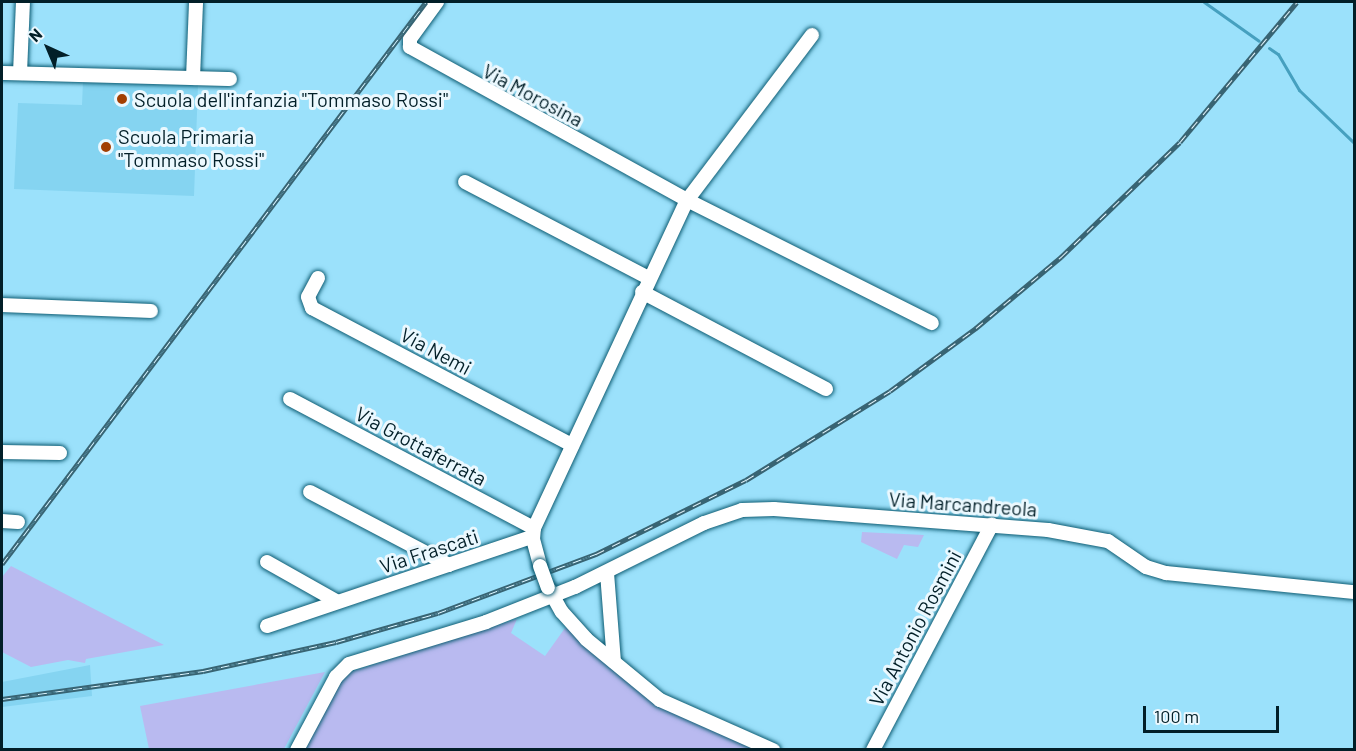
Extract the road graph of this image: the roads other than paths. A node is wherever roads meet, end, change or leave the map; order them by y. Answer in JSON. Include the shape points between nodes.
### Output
{"nodes":[{"id":1,"x":23,"y":2,"type":"edge"},
{"id":2,"x":196,"y":2,"type":"edge"},
{"id":3,"x":437,"y":2,"type":"edge"},
{"id":4,"x":812,"y":35,"type":"dead end"},
{"id":5,"x":2,"y":73,"type":"edge"},
{"id":6,"x":20,"y":73,"type":"junction"},
{"id":7,"x":193,"y":78,"type":"junction"},
{"id":8,"x":230,"y":79,"type":"dead end"},
{"id":9,"x":465,"y":182,"type":"dead end"},
{"id":10,"x":687,"y":200,"type":"junction"},
{"id":11,"x":318,"y":278,"type":"dead end"},
{"id":12,"x":649,"y":278,"type":"junction"},
{"id":13,"x":642,"y":292,"type":"junction"},
{"id":14,"x":2,"y":305,"type":"edge"},
{"id":15,"x":151,"y":311,"type":"dead end"},
{"id":16,"x":932,"y":323,"type":"dead end"},
{"id":17,"x":826,"y":389,"type":"dead end"},
{"id":18,"x":290,"y":399,"type":"dead end"},
{"id":19,"x":572,"y":445,"type":"junction"},
{"id":20,"x":2,"y":452,"type":"edge"},
{"id":21,"x":60,"y":453,"type":"dead end"},
{"id":22,"x":310,"y":492,"type":"dead end"},
{"id":23,"x":2,"y":521,"type":"edge"},
{"id":24,"x":18,"y":522,"type":"dead end"},
{"id":25,"x":992,"y":524,"type":"junction"},
{"id":26,"x":533,"y":533,"type":"junction"},
{"id":27,"x":267,"y":562,"type":"dead end"},
{"id":28,"x":449,"y":565,"type":"junction"},
{"id":29,"x":607,"y":573,"type":"junction"},
{"id":30,"x":576,"y":587,"type":"junction"},
{"id":31,"x":549,"y":591,"type":"junction"},
{"id":32,"x":1354,"y":592,"type":"edge"},
{"id":33,"x":338,"y":602,"type":"junction"},
{"id":34,"x":562,"y":612,"type":"junction"},
{"id":35,"x":267,"y":626,"type":"dead end"},
{"id":36,"x":614,"y":662,"type":"junction"},
{"id":37,"x":297,"y":750,"type":"edge"},
{"id":38,"x":773,"y":750,"type":"edge"},
{"id":39,"x":873,"y":750,"type":"edge"}],
"edges":[{"from":1,"to":6,"type":"street"},
{"from":2,"to":7,"type":"street"},
{"from":3,"to":10,"type":"street","name":"Via Morosina","via":[[410,39],[410,47]]},
{"from":4,"to":10,"type":"street"},
{"from":5,"to":6,"type":"street"},
{"from":6,"to":7,"type":"street"},
{"from":7,"to":8,"type":"street"},
{"from":9,"to":12,"type":"street"},
{"from":10,"to":12,"type":"street"},
{"from":10,"to":16,"type":"street","name":"Via Morosina"},
{"from":11,"to":19,"type":"street","name":"Via Nemi","via":[[308,297],[312,308]]},
{"from":12,"to":13,"type":"street"},
{"from":13,"to":17,"type":"street"},
{"from":13,"to":19,"type":"street"},
{"from":14,"to":15,"type":"street"},
{"from":18,"to":26,"type":"street","name":"Via Grottaferrata"},
{"from":19,"to":26,"type":"street"},
{"from":20,"to":21,"type":"street"},
{"from":22,"to":28,"type":"street"},
{"from":23,"to":24,"type":"street"},
{"from":25,"to":29,"type":"street","name":"Via Marcandreola","via":[[774,508],[742,510],[708,520]]},
{"from":25,"to":32,"type":"street","name":"Via Marcandreola","via":[[1100,538],[1146,567],[1166,573]]},
{"from":25,"to":39,"type":"street","name":"Via Antonio Rosmini"},
{"from":26,"to":28,"type":"street","name":"Via Frascati"},
{"from":26,"to":31,"type":"street","bridge":true},
{"from":27,"to":33,"type":"street"},
{"from":28,"to":33,"type":"street","name":"Via Frascati"},
{"from":29,"to":30,"type":"street","name":"Via Marcandreola"},
{"from":29,"to":36,"type":"street"},
{"from":30,"to":31,"type":"street","name":"Via Marcandreola"},
{"from":30,"to":34,"type":"street","via":[[566,598]]},
{"from":31,"to":34,"type":"street"},
{"from":31,"to":37,"type":"street","name":"Via Marcandreola","via":[[486,622],[349,664],[333,681]]},
{"from":33,"to":35,"type":"street","name":"Via Frascati"},
{"from":34,"to":36,"type":"street"},
{"from":36,"to":38,"type":"street","via":[[669,705]]}]}
